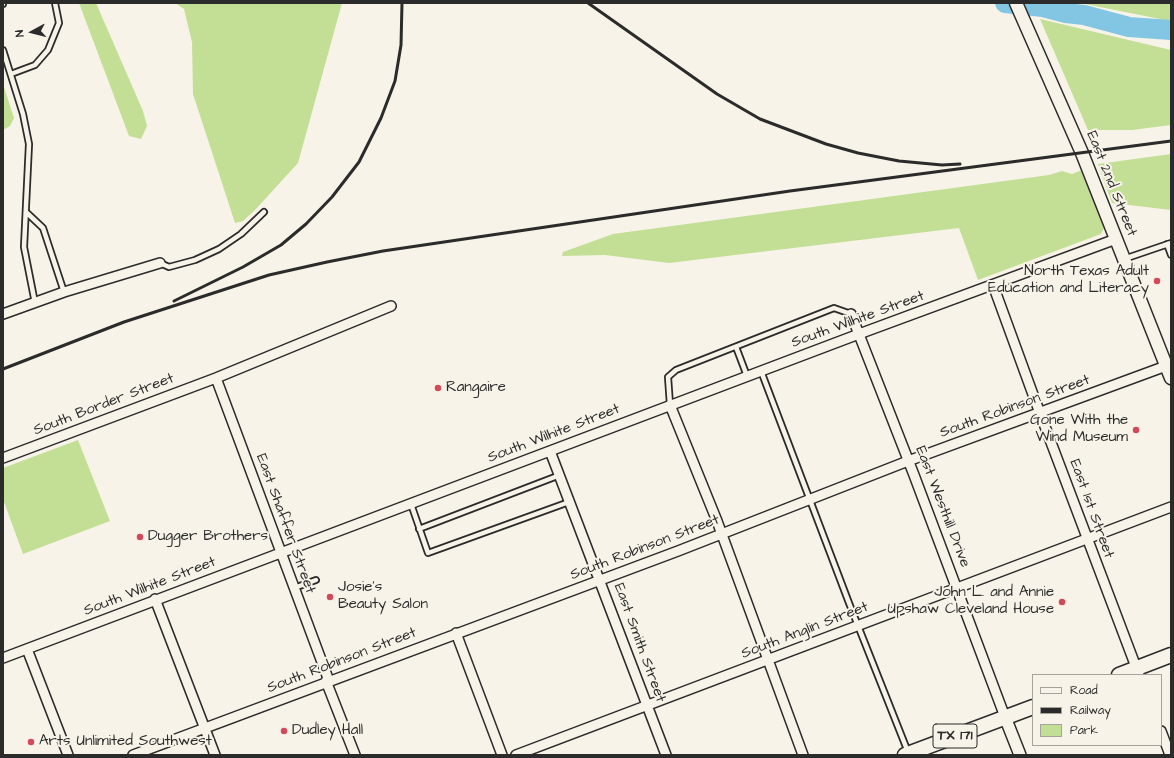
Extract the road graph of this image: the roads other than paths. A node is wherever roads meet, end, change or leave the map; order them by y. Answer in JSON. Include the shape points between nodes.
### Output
{"nodes":[{"id":1,"x":55,"y":3,"type":"edge"},
{"id":2,"x":1016,"y":3,"type":"edge"},
{"id":3,"x":3,"y":50,"type":"edge"},
{"id":4,"x":11,"y":74,"type":"junction"},
{"id":5,"x":26,"y":212,"type":"junction"},
{"id":6,"x":264,"y":212,"type":"dead end"},
{"id":7,"x":1116,"y":239,"type":"junction"},
{"id":8,"x":1169,"y":243,"type":"edge"},
{"id":9,"x":1171,"y":255,"type":"edge"},
{"id":10,"x":1124,"y":259,"type":"junction"},
{"id":11,"x":160,"y":263,"type":"joint"},
{"id":12,"x":993,"y":285,"type":"junction"},
{"id":13,"x":64,"y":292,"type":"junction"},
{"id":14,"x":35,"y":303,"type":"junction"},
{"id":15,"x":391,"y":306,"type":"dead end"},
{"id":16,"x":3,"y":314,"type":"edge"},
{"id":17,"x":851,"y":314,"type":"joint"},
{"id":18,"x":859,"y":334,"type":"junction"},
{"id":19,"x":736,"y":347,"type":"junction"},
{"id":20,"x":1169,"y":365,"type":"edge"},
{"id":21,"x":761,"y":371,"type":"junction"},
{"id":22,"x":747,"y":376,"type":"junction"},
{"id":23,"x":216,"y":378,"type":"junction"},
{"id":24,"x":1171,"y":378,"type":"edge"},
{"id":25,"x":670,"y":405,"type":"junction"},
{"id":26,"x":1040,"y":413,"type":"junction"},
{"id":27,"x":550,"y":450,"type":"junction"},
{"id":28,"x":3,"y":458,"type":"edge"},
{"id":29,"x":908,"y":461,"type":"junction"},
{"id":30,"x":560,"y":475,"type":"junction"},
{"id":31,"x":809,"y":498,"type":"junction"},
{"id":32,"x":569,"y":502,"type":"junction"},
{"id":33,"x":410,"y":503,"type":"junction"},
{"id":34,"x":1171,"y":508,"type":"edge"},
{"id":35,"x":420,"y":529,"type":"junction"},
{"id":36,"x":721,"y":534,"type":"junction"},
{"id":37,"x":1087,"y":539,"type":"junction"},
{"id":38,"x":281,"y":552,"type":"junction"},
{"id":39,"x":600,"y":579,"type":"junction"},
{"id":40,"x":316,"y":580,"type":"dead end"},
{"id":41,"x":294,"y":588,"type":"junction"},
{"id":42,"x":956,"y":589,"type":"junction"},
{"id":43,"x":156,"y":599,"type":"junction"},
{"id":44,"x":858,"y":626,"type":"junction"},
{"id":45,"x":456,"y":633,"type":"junction"},
{"id":46,"x":27,"y":649,"type":"junction"},
{"id":47,"x":1171,"y":655,"type":"edge"},
{"id":48,"x":3,"y":658,"type":"edge"},
{"id":49,"x":767,"y":660,"type":"junction"},
{"id":50,"x":1138,"y":672,"type":"edge"},
{"id":51,"x":1125,"y":674,"type":"edge"},
{"id":52,"x":327,"y":681,"type":"junction"},
{"id":53,"x":648,"y":705,"type":"junction"},
{"id":54,"x":1032,"y":706,"type":"edge"},
{"id":55,"x":1005,"y":717,"type":"junction"},
{"id":56,"x":205,"y":728,"type":"junction"},
{"id":57,"x":1162,"y":734,"type":"edge"},
{"id":58,"x":907,"y":754,"type":"edge"},
{"id":59,"x":68,"y":755,"type":"edge"},
{"id":60,"x":133,"y":755,"type":"edge"},
{"id":61,"x":215,"y":755,"type":"edge"},
{"id":62,"x":355,"y":755,"type":"edge"},
{"id":63,"x":502,"y":755,"type":"edge"},
{"id":64,"x":516,"y":755,"type":"edge"},
{"id":65,"x":666,"y":755,"type":"edge"},
{"id":66,"x":803,"y":755,"type":"edge"},
{"id":67,"x":1020,"y":755,"type":"edge"},
{"id":68,"x":1170,"y":755,"type":"edge"}],
"edges":[{"from":1,"to":4,"type":"lane","via":[[59,22],[48,50],[35,65]]},
{"from":2,"to":7,"type":"main road","name":"East 2nd Street"},
{"from":3,"to":4,"type":"lane"},
{"from":4,"to":5,"type":"lane","via":[[23,114],[28,144]]},
{"from":5,"to":13,"type":"lane","via":[[43,228]]},
{"from":5,"to":14,"type":"lane","via":[[24,247]]},
{"from":6,"to":11,"type":"lane","via":[[241,234],[219,249],[195,260],[169,267]]},
{"from":7,"to":10,"type":"main road","name":"East 2nd Street"},
{"from":7,"to":12,"type":"street","name":"South Wilhite Street"},
{"from":8,"to":9,"type":"lane"},
{"from":8,"to":10,"type":"lane"},
{"from":10,"to":20,"type":"main road","name":"East 2nd Street"},
{"from":11,"to":13,"type":"street"},
{"from":12,"to":18,"type":"street","name":"South Wilhite Street"},
{"from":12,"to":26,"type":"street","name":"East 1st Street"},
{"from":13,"to":14,"type":"street"},
{"from":14,"to":16,"type":"street"},
{"from":15,"to":23,"type":"street","name":"South Border Street"},
{"from":17,"to":18,"type":"street","name":"East Westhill Drive"},
{"from":17,"to":19,"type":"lane","via":[[834,308]]},
{"from":18,"to":21,"type":"street","name":"South Wilhite Street"},
{"from":18,"to":29,"type":"street","name":"East Westhill Drive"},
{"from":19,"to":22,"type":"lane"},
{"from":19,"to":25,"type":"lane","via":[[676,370],[668,377]]},
{"from":20,"to":24,"type":"main road","name":"East 2nd Street"},
{"from":20,"to":26,"type":"street","name":"South Robinson Street"},
{"from":21,"to":22,"type":"street","name":"South Wilhite Street"},
{"from":21,"to":31,"type":"lane"},
{"from":22,"to":25,"type":"street","name":"South Wilhite Street"},
{"from":23,"to":28,"type":"street","name":"South Border Street"},
{"from":23,"to":38,"type":"street","name":"East Shaffer Street"},
{"from":25,"to":27,"type":"street","name":"South Wilhite Street"},
{"from":25,"to":36,"type":"street"},
{"from":26,"to":29,"type":"street","name":"South Robinson Street"},
{"from":26,"to":37,"type":"street","name":"East 1st Street"},
{"from":27,"to":30,"type":"street","name":"East Smith Street"},
{"from":27,"to":33,"type":"street","name":"South Wilhite Street"},
{"from":29,"to":31,"type":"street","name":"South Robinson Street"},
{"from":29,"to":42,"type":"street","name":"East Westhill Drive"},
{"from":30,"to":32,"type":"street","name":"East Smith Street"},
{"from":30,"to":35,"type":"lane"},
{"from":31,"to":36,"type":"street","name":"South Robinson Street"},
{"from":31,"to":44,"type":"lane"},
{"from":32,"to":35,"type":"lane","via":[[428,553]]},
{"from":32,"to":39,"type":"street","name":"East Smith Street"},
{"from":33,"to":35,"type":"lane"},
{"from":33,"to":38,"type":"street","name":"South Wilhite Street"},
{"from":34,"to":37,"type":"street","name":"South Anglin Street"},
{"from":36,"to":39,"type":"street","name":"South Robinson Street"},
{"from":36,"to":49,"type":"street"},
{"from":37,"to":42,"type":"street","name":"South Anglin Street"},
{"from":37,"to":50,"type":"street","name":"East 1st Street"},
{"from":38,"to":41,"type":"street","name":"East Shaffer Street"},
{"from":38,"to":43,"type":"street","name":"South Wilhite Street"},
{"from":39,"to":45,"type":"street","name":"South Robinson Street"},
{"from":39,"to":53,"type":"street","name":"East Smith Street"},
{"from":40,"to":41,"type":"lane"},
{"from":41,"to":52,"type":"street","name":"East Shaffer Street"},
{"from":42,"to":44,"type":"street","name":"South Anglin Street"},
{"from":42,"to":55,"type":"street","name":"East Westhill Drive"},
{"from":43,"to":46,"type":"street","name":"South Wilhite Street"},
{"from":43,"to":56,"type":"street"},
{"from":44,"to":49,"type":"street","name":"South Anglin Street"},
{"from":44,"to":58,"type":"lane"},
{"from":45,"to":52,"type":"street","name":"South Robinson Street"},
{"from":45,"to":63,"type":"street"},
{"from":46,"to":48,"type":"street","name":"South Wilhite Street"},
{"from":46,"to":59,"type":"street"},
{"from":47,"to":50,"type":"main road"},
{"from":49,"to":53,"type":"street","name":"South Anglin Street"},
{"from":49,"to":66,"type":"street"},
{"from":50,"to":51,"type":"main road"},
{"from":52,"to":56,"type":"street","name":"South Robinson Street"},
{"from":52,"to":62,"type":"street","name":"East Shaffer Street"},
{"from":53,"to":64,"type":"street","name":"South Anglin Street"},
{"from":53,"to":65,"type":"street","name":"East Smith Street"},
{"from":54,"to":55,"type":"main road","number":"TX 171"},
{"from":55,"to":58,"type":"main road","number":"TX 171"},
{"from":55,"to":67,"type":"street","name":"East Westhill Drive"},
{"from":56,"to":60,"type":"street","name":"South Robinson Street"},
{"from":56,"to":61,"type":"street"},
{"from":57,"to":68,"type":"street"}]}
